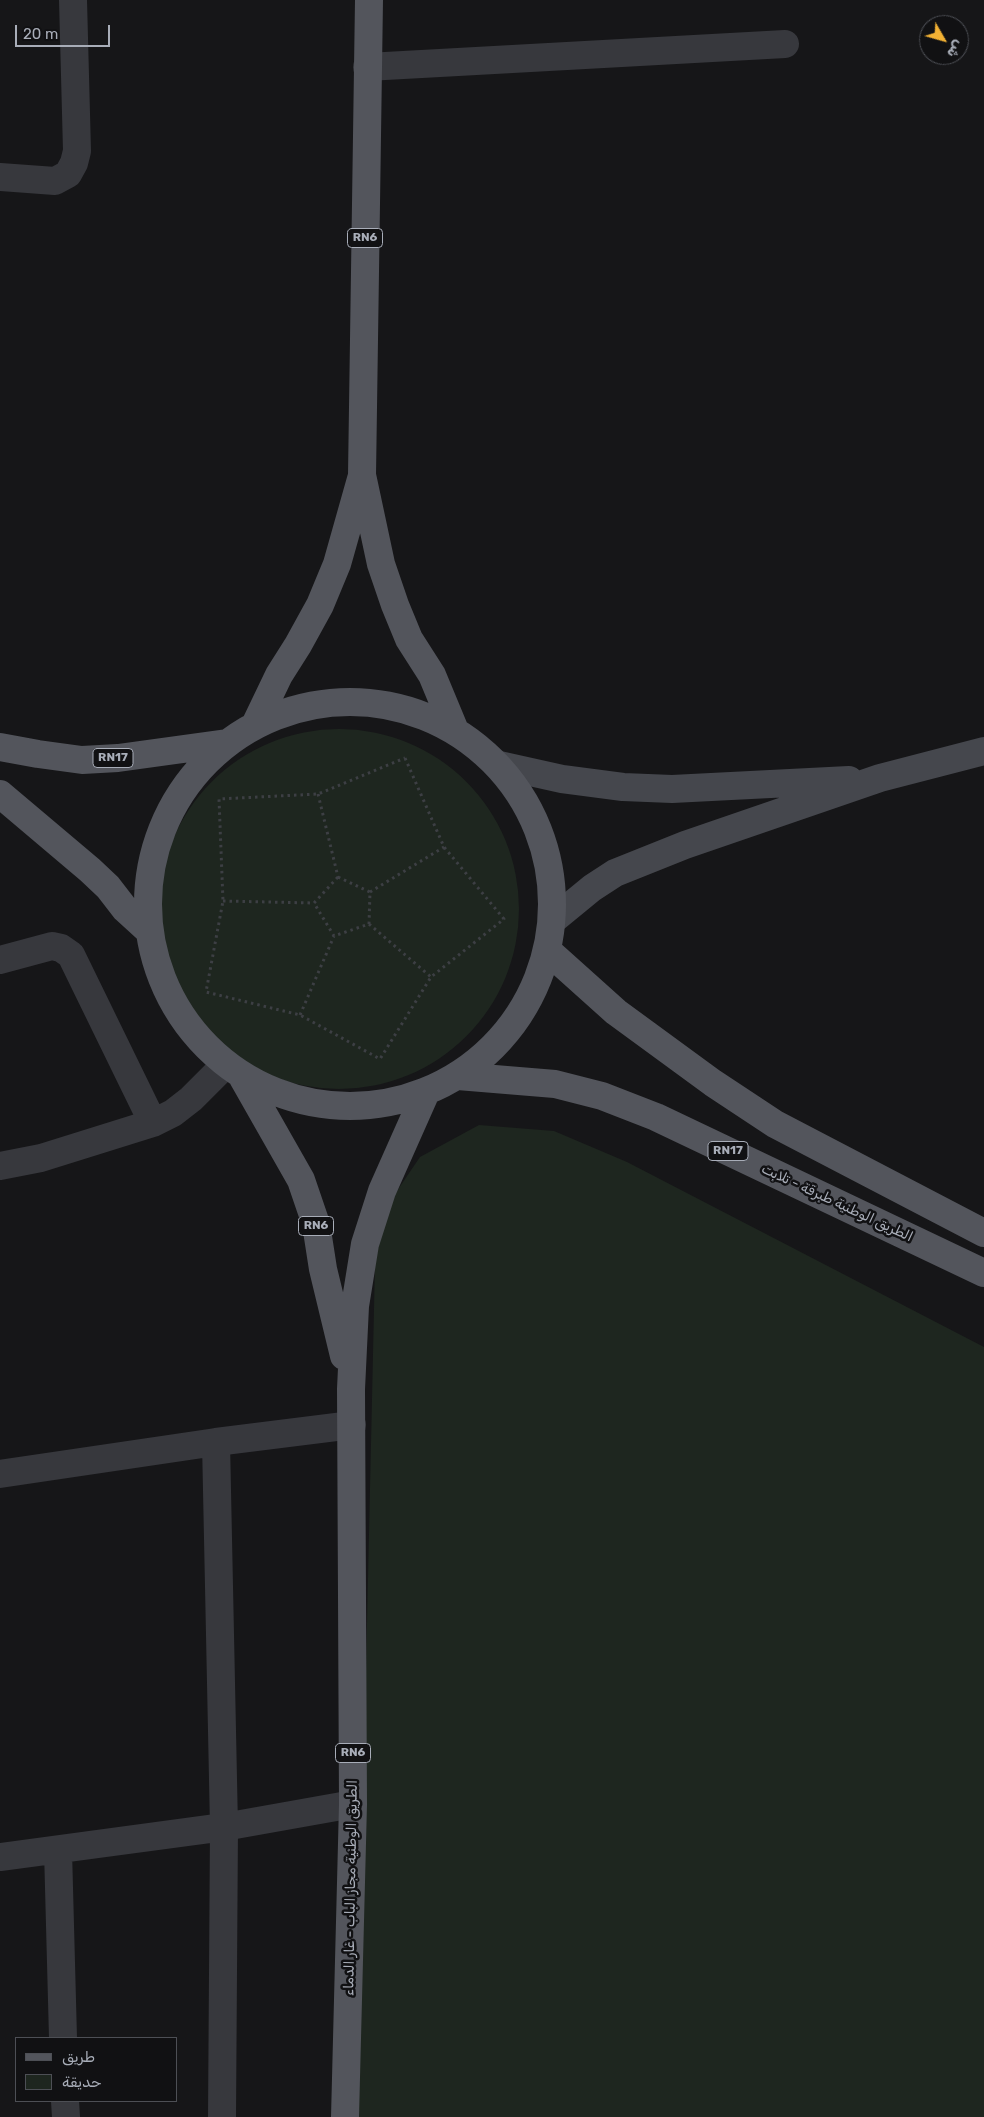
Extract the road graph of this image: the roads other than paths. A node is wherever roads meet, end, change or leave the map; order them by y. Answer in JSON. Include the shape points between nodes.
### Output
{"nodes":[{"id":1,"x":73,"y":0,"type":"edge"},
{"id":2,"x":369,"y":0,"type":"edge"},
{"id":3,"x":785,"y":44,"type":"dead end"},
{"id":4,"x":367,"y":66,"type":"junction"},
{"id":5,"x":0,"y":176,"type":"edge"},
{"id":6,"x":362,"y":475,"type":"junction"},
{"id":7,"x":255,"y":725,"type":"junction"},
{"id":8,"x":454,"y":728,"type":"junction"},
{"id":9,"x":227,"y":743,"type":"junction"},
{"id":10,"x":0,"y":747,"type":"edge"},
{"id":11,"x":984,"y":751,"type":"edge"},
{"id":12,"x":499,"y":765,"type":"junction"},
{"id":13,"x":880,"y":778,"type":"junction"},
{"id":14,"x":0,"y":794,"type":"edge"},
{"id":15,"x":552,"y":920,"type":"junction"},
{"id":16,"x":148,"y":930,"type":"junction"},
{"id":17,"x":548,"y":951,"type":"junction"},
{"id":18,"x":0,"y":960,"type":"edge"},
{"id":19,"x":234,"y":1071,"type":"junction"},
{"id":20,"x":458,"y":1076,"type":"junction"},
{"id":21,"x":426,"y":1092,"type":"junction"},
{"id":22,"x":153,"y":1123,"type":"junction"},
{"id":23,"x":0,"y":1166,"type":"edge"},
{"id":24,"x":984,"y":1234,"type":"edge"},
{"id":25,"x":984,"y":1274,"type":"edge"},
{"id":26,"x":352,"y":1388,"type":"junction"},
{"id":27,"x":352,"y":1425,"type":"junction"},
{"id":28,"x":216,"y":1442,"type":"junction"},
{"id":29,"x":0,"y":1474,"type":"edge"},
{"id":30,"x":353,"y":1804,"type":"junction"},
{"id":31,"x":224,"y":1827,"type":"junction"},
{"id":32,"x":58,"y":1850,"type":"junction"},
{"id":33,"x":0,"y":1857,"type":"edge"},
{"id":34,"x":63,"y":2037,"type":"edge"},
{"id":35,"x":65,"y":2102,"type":"edge"},
{"id":36,"x":66,"y":2117,"type":"edge"},
{"id":37,"x":222,"y":2117,"type":"edge"},
{"id":38,"x":345,"y":2117,"type":"edge"}],
"edges":[{"from":1,"to":5,"type":"street","via":[[77,151],[74,163],[68,174],[54,181]]},
{"from":2,"to":4,"type":"main road","number":"RN6"},
{"from":3,"to":4,"type":"street"},
{"from":4,"to":6,"type":"main road","number":"RN6"},
{"from":6,"to":7,"type":"main road","number":"RN6","via":[[337,564],[320,605],[278,676]]},
{"from":6,"to":8,"type":"main road","number":"RN6","via":[[382,564],[395,605],[409,638],[432,675]]},
{"from":7,"to":8,"type":"main road","via":[[304,706],[355,700],[406,708]]},
{"from":7,"to":9,"type":"main road"},
{"from":8,"to":12,"type":"main road"},
{"from":9,"to":10,"type":"main road","number":"RN17","via":[[82,760]]},
{"from":9,"to":16,"type":"main road","via":[[189,780],[162,826],[149,877]]},
{"from":11,"to":13,"type":"street"},
{"from":12,"to":13,"type":"street","via":[[562,779],[672,789]]},
{"from":12,"to":15,"type":"main road","via":[[531,810],[549,864]]},
{"from":13,"to":15,"type":"street","via":[[685,845],[615,873]]},
{"from":14,"to":16,"type":"main road","via":[[108,886],[125,909]]},
{"from":15,"to":17,"type":"main road"},
{"from":16,"to":19,"type":"main road","via":[[173,1005]]},
{"from":17,"to":20,"type":"main road","via":[[529,1000],[499,1042]]},
{"from":17,"to":24,"type":"main road","via":[[616,1012],[767,1119]]},
{"from":18,"to":22,"type":"street","via":[[52,946],[71,954]]},
{"from":19,"to":21,"type":"main road","via":[[286,1097],[333,1107],[380,1105]]},
{"from":19,"to":22,"type":"street"},
{"from":19,"to":26,"type":"main road","name":"الطريق الوطنية مجاز الباب - غار الدماء","number":"RN6","via":[[301,1180],[316,1224],[323,1269]]},
{"from":20,"to":21,"type":"main road"},
{"from":20,"to":25,"type":"main road","name":"الطريق الوطنية طبرقة - تلابت","number":"RN17","via":[[555,1084],[602,1096],[656,1117]]},
{"from":21,"to":26,"type":"main road","name":"الطريق الوطنية مجاز الباب - غار الدماء","number":"RN6","via":[[382,1191],[365,1244],[355,1306]]},
{"from":22,"to":23,"type":"street","via":[[41,1158]]},
{"from":26,"to":27,"type":"main road","name":"الطريق الوطنية مجاز الباب - غار الدماء","number":"RN6"},
{"from":27,"to":28,"type":"street"},
{"from":27,"to":30,"type":"main road","name":"الطريق الوطنية مجاز الباب - غار الدماء","number":"RN6"},
{"from":28,"to":29,"type":"street"},
{"from":28,"to":31,"type":"street"},
{"from":30,"to":31,"type":"street"},
{"from":30,"to":38,"type":"main road","name":"الطريق الوطنية مجاز الباب - غار الدماء","number":"RN6"},
{"from":31,"to":32,"type":"street"},
{"from":31,"to":37,"type":"street"},
{"from":32,"to":33,"type":"street"},
{"from":32,"to":34,"type":"street"},
{"from":35,"to":36,"type":"street"}]}
